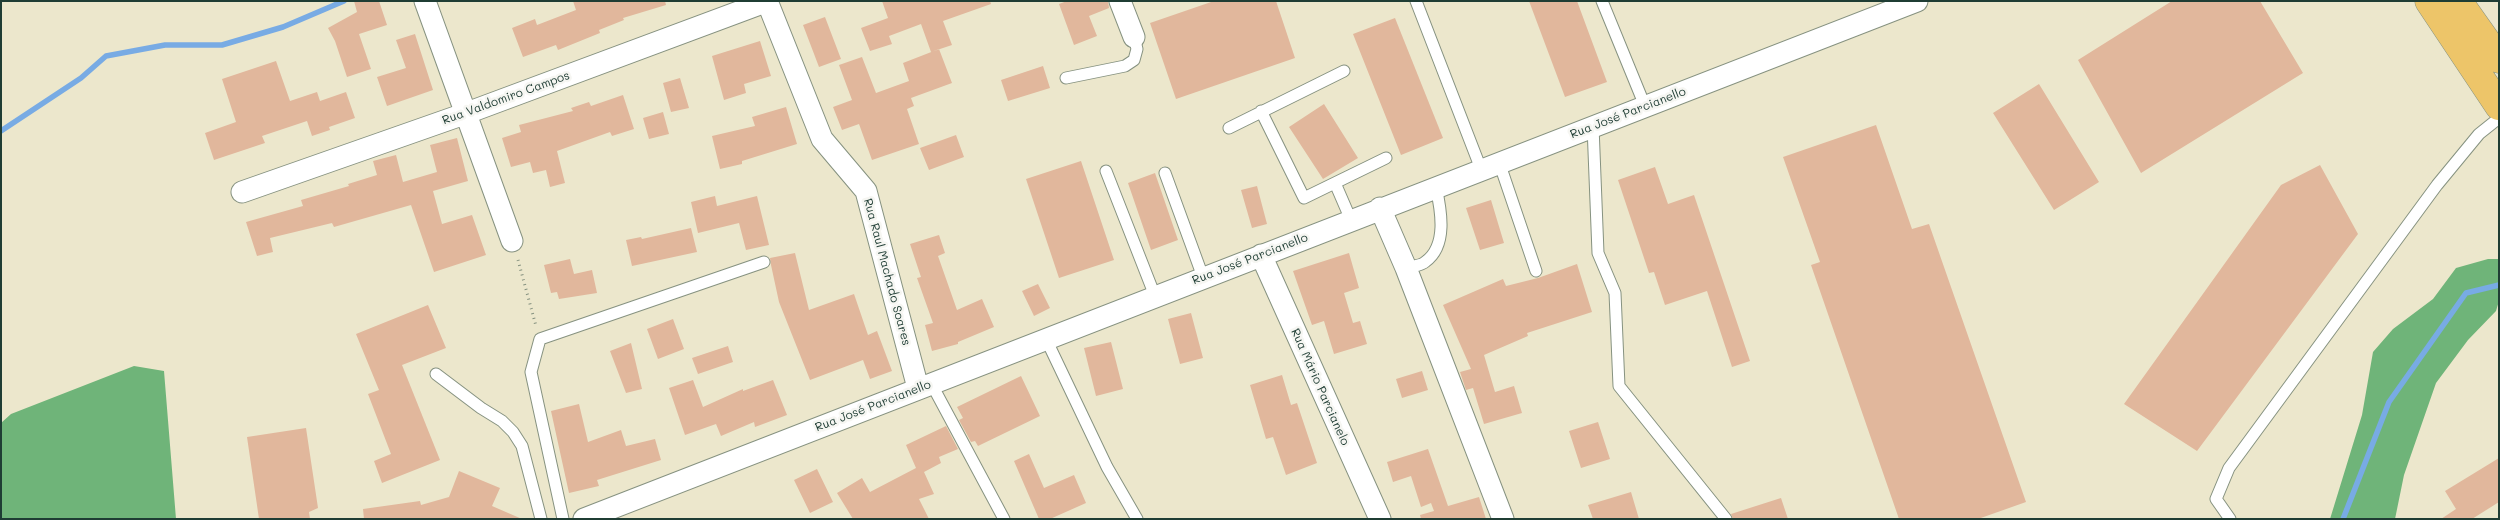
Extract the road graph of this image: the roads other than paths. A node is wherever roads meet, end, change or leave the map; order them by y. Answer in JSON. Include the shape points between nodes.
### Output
{"nodes":[{"id":1,"x":425,"y":1,"type":"edge"},
{"id":2,"x":768,"y":1,"type":"edge"},
{"id":3,"x":1120,"y":1,"type":"edge"},
{"id":4,"x":1416,"y":1,"type":"edge"},
{"id":5,"x":1602,"y":1,"type":"edge"},
{"id":6,"x":1917,"y":1,"type":"edge"},
{"id":7,"x":2429,"y":1,"type":"edge"},
{"id":8,"x":2458,"y":1,"type":"edge"},
{"id":9,"x":1134,"y":37,"type":"joint"},
{"id":10,"x":2499,"y":59,"type":"edge"},
{"id":11,"x":1344,"y":70,"type":"dead end"},
{"id":12,"x":1066,"y":78,"type":"dead end"},
{"id":13,"x":1645,"y":106,"type":"junction"},
{"id":14,"x":2499,"y":106,"type":"edge"},
{"id":15,"x":1261,"y":111,"type":"junction"},
{"id":16,"x":467,"y":113,"type":"junction"},
{"id":17,"x":2499,"y":118,"type":"edge"},
{"id":18,"x":1593,"y":126,"type":"junction"},
{"id":19,"x":1229,"y":128,"type":"dead end"},
{"id":20,"x":1386,"y":158,"type":"dead end"},
{"id":21,"x":1490,"y":166,"type":"junction"},
{"id":22,"x":1106,"y":171,"type":"dead end"},
{"id":23,"x":1165,"y":173,"type":"dead end"},
{"id":24,"x":1335,"y":183,"type":"junction"},
{"id":25,"x":1436,"y":187,"type":"junction"},
{"id":26,"x":242,"y":192,"type":"dead end"},
{"id":27,"x":1380,"y":208,"type":"junction"},
{"id":28,"x":1351,"y":220,"type":"junction"},
{"id":29,"x":512,"y":241,"type":"road end"},
{"id":30,"x":1260,"y":255,"type":"junction"},
{"id":31,"x":764,"y":262,"type":"dead end"},
{"id":32,"x":1406,"y":268,"type":"junction"},
{"id":33,"x":1536,"y":271,"type":"dead end"},
{"id":34,"x":1203,"y":277,"type":"junction"},
{"id":35,"x":1155,"y":296,"type":"junction"},
{"id":36,"x":1046,"y":339,"type":"junction"},
{"id":37,"x":436,"y":374,"type":"dead end"},
{"id":38,"x":925,"y":386,"type":"junction"},
{"id":39,"x":541,"y":519,"type":"edge"},
{"id":40,"x":563,"y":519,"type":"edge"},
{"id":41,"x":584,"y":519,"type":"edge"},
{"id":42,"x":1004,"y":519,"type":"edge"},
{"id":43,"x":1137,"y":519,"type":"edge"},
{"id":44,"x":1380,"y":519,"type":"edge"},
{"id":45,"x":1503,"y":519,"type":"edge"},
{"id":46,"x":1726,"y":519,"type":"edge"},
{"id":47,"x":2230,"y":519,"type":"edge"}],
"edges":[{"from":1,"to":16,"type":"street"},
{"from":2,"to":16,"type":"street","name":"Rua Valdomiro Campos"},
{"from":2,"to":38,"type":"street","name":"Rua Raul Machado Soares","via":[[822,139],[866,191]]},
{"from":3,"to":9,"type":"street"},
{"from":4,"to":21,"type":"lane"},
{"from":5,"to":13,"type":"lane"},
{"from":6,"to":13,"type":"street","name":"Rua José Parcianello"},
{"from":7,"to":14,"type":"highway"},
{"from":8,"to":10,"type":"highway"},
{"from":9,"to":12,"type":"lane","via":[[1137,48],[1134,60],[1125,66]]},
{"from":11,"to":15,"type":"lane"},
{"from":13,"to":18,"type":"street","name":"Rua José Parcianello"},
{"from":15,"to":19,"type":"lane"},
{"from":15,"to":24,"type":"lane","via":[[1304,198]]},
{"from":16,"to":26,"type":"street","name":"Rua Valdomiro Campos"},
{"from":16,"to":29,"type":"street"},
{"from":17,"to":47,"type":"lane","via":[[2480,134],[2437,185],[2229,468],[2216,499]]},
{"from":18,"to":21,"type":"street","name":"Rua José Parcianello"},
{"from":18,"to":46,"type":"lane","via":[[1598,252],[1615,293],[1619,386]]},
{"from":20,"to":24,"type":"lane"},
{"from":21,"to":25,"type":"street","name":"Rua José Parcianello"},
{"from":21,"to":33,"type":"lane"},
{"from":22,"to":35,"type":"lane"},
{"from":23,"to":34,"type":"lane"},
{"from":24,"to":28,"type":"lane"},
{"from":25,"to":27,"type":"street","name":"Rua José Parcianello"},
{"from":25,"to":32,"type":"lane","via":[[1442,213],[1438,246],[1425,263]]},
{"from":27,"to":28,"type":"street","name":"Rua José Parcianello"},
{"from":27,"to":32,"type":"street"},
{"from":28,"to":30,"type":"street","name":"Rua José Parcianello"},
{"from":30,"to":34,"type":"street","name":"Rua José Parcianello"},
{"from":30,"to":44,"type":"street","name":"Rua Mário Parcianelo"},
{"from":31,"to":40,"type":"lane","via":[[540,339],[531,372]]},
{"from":32,"to":45,"type":"street"},
{"from":34,"to":35,"type":"street","name":"Rua José Parcianello"},
{"from":35,"to":36,"type":"street","name":"Rua José Parcianello"},
{"from":36,"to":38,"type":"street","name":"Rua José Parcianello"},
{"from":36,"to":43,"type":"lane","via":[[1106,467]]},
{"from":37,"to":39,"type":"lane","via":[[513,432],[522,446]]},
{"from":38,"to":41,"type":"street","name":"Rua José Parcianello"},
{"from":38,"to":42,"type":"lane"}]}
